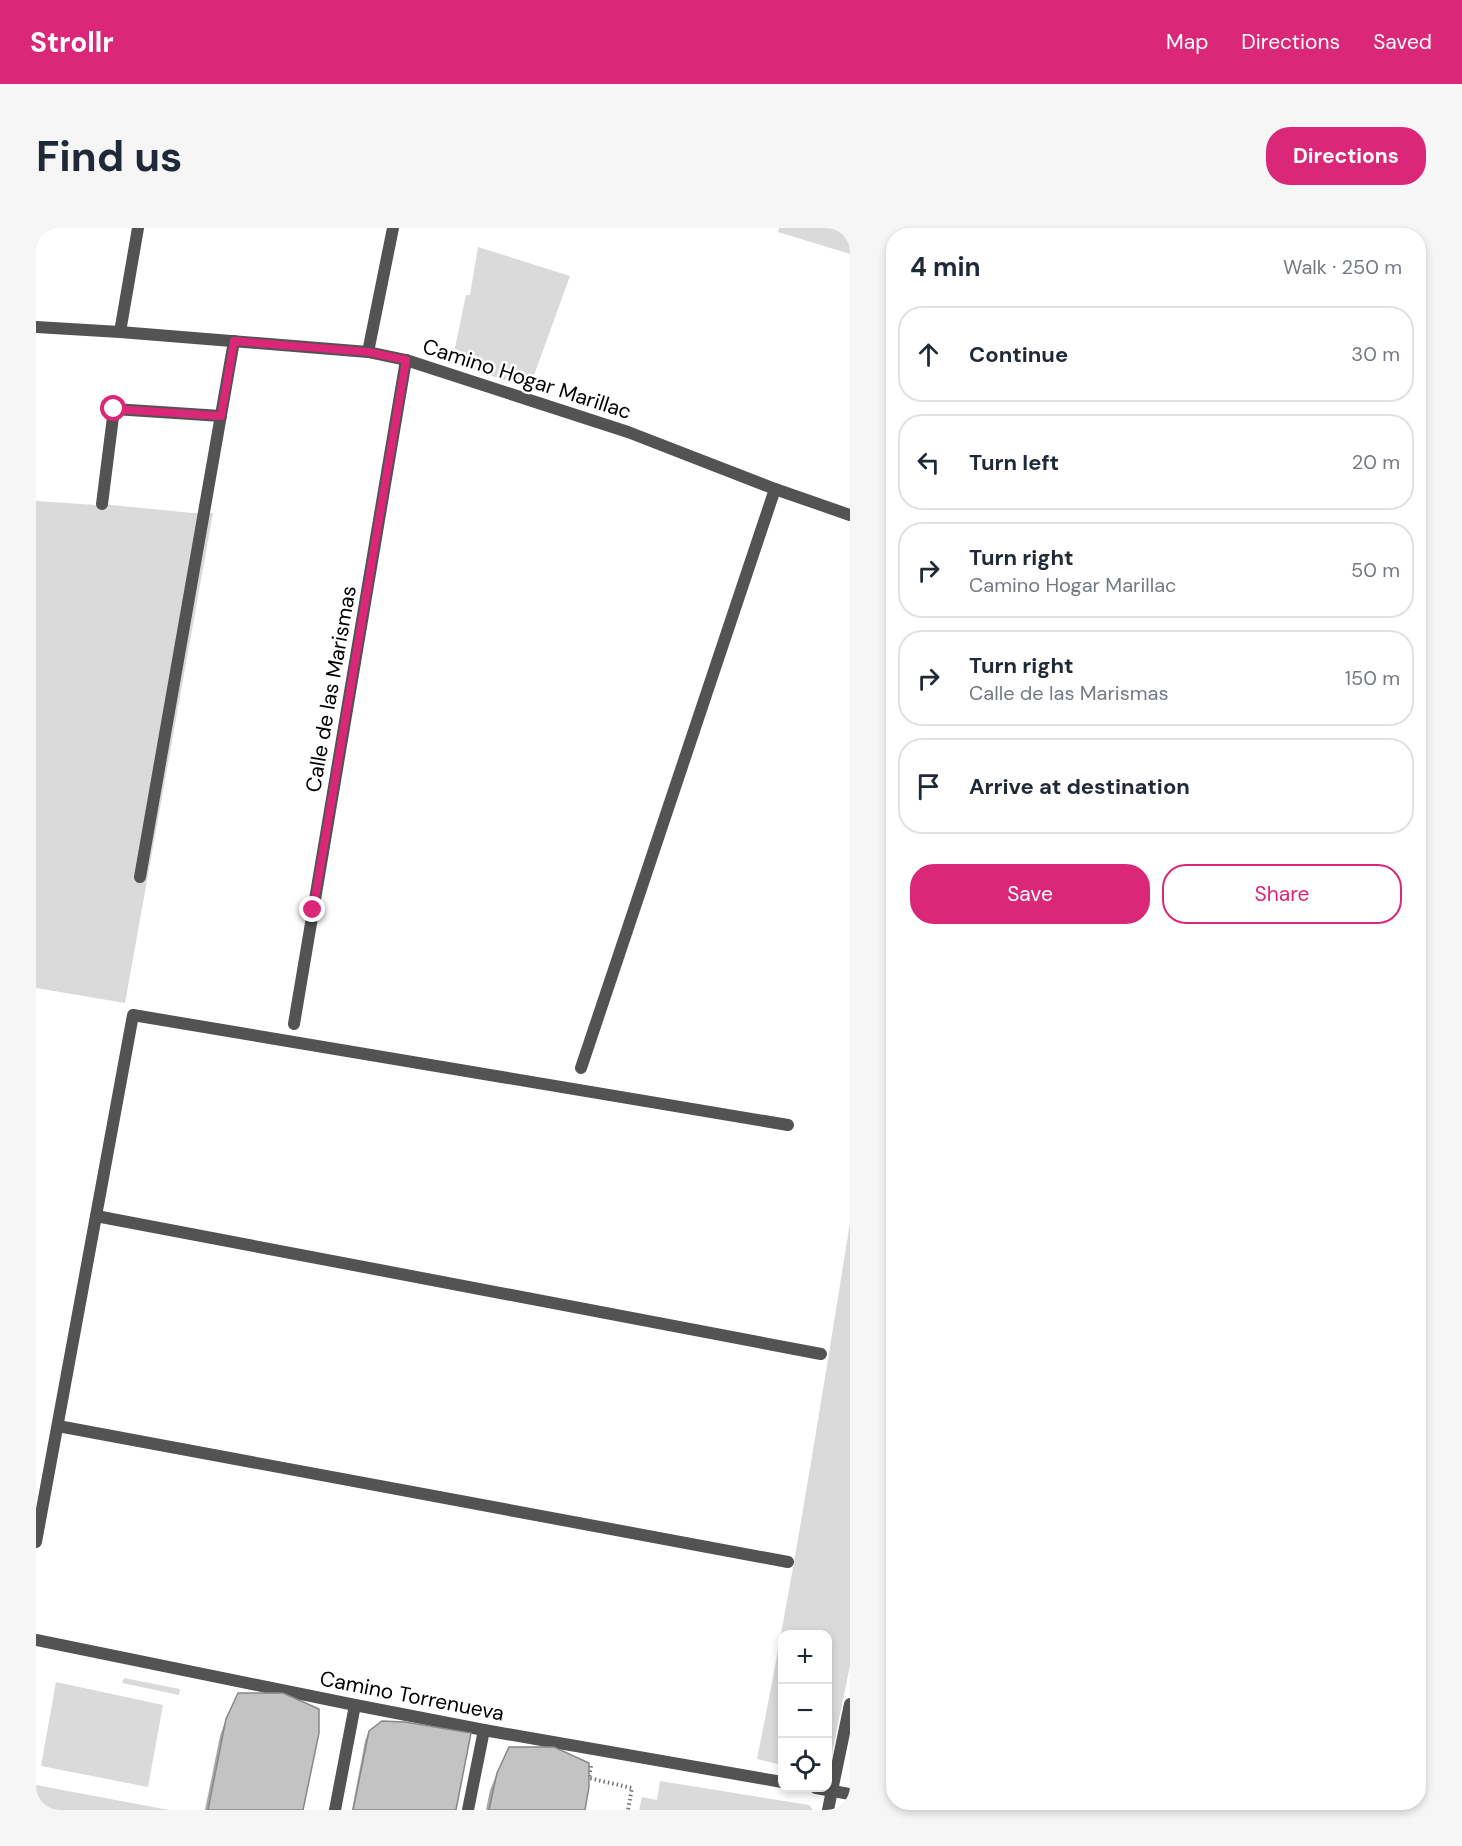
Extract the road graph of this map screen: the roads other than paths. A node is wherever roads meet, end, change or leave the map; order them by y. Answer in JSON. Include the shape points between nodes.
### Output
{"nodes":[{"id":1,"x":138,"y":228,"type":"edge"},
{"id":2,"x":393,"y":228,"type":"edge"},
{"id":3,"x":36,"y":327,"type":"edge"},
{"id":4,"x":120,"y":332,"type":"junction"},
{"id":5,"x":234,"y":341,"type":"junction"},
{"id":6,"x":368,"y":352,"type":"junction"},
{"id":7,"x":406,"y":360,"type":"junction"},
{"id":8,"x":221,"y":416,"type":"junction"},
{"id":9,"x":775,"y":489,"type":"junction"},
{"id":10,"x":102,"y":504,"type":"dead end"},
{"id":11,"x":850,"y":515,"type":"edge"},
{"id":12,"x":140,"y":877,"type":"dead end"},
{"id":13,"x":294,"y":1024,"type":"dead end"},
{"id":14,"x":581,"y":1068,"type":"dead end"},
{"id":15,"x":788,"y":1125,"type":"dead end"},
{"id":16,"x":96,"y":1216,"type":"junction"},
{"id":17,"x":821,"y":1354,"type":"dead end"},
{"id":18,"x":58,"y":1426,"type":"junction"},
{"id":19,"x":36,"y":1542,"type":"edge"},
{"id":20,"x":788,"y":1562,"type":"dead end"},
{"id":21,"x":36,"y":1640,"type":"edge"},
{"id":22,"x":850,"y":1704,"type":"edge"},
{"id":23,"x":355,"y":1705,"type":"junction"},
{"id":24,"x":484,"y":1730,"type":"junction"},
{"id":25,"x":778,"y":1781,"type":"edge"},
{"id":26,"x":832,"y":1790,"type":"joint"},
{"id":27,"x":832,"y":1792,"type":"edge"},
{"id":28,"x":847,"y":1793,"type":"edge"},
{"id":29,"x":335,"y":1810,"type":"edge"},
{"id":30,"x":468,"y":1810,"type":"edge"},
{"id":31,"x":828,"y":1810,"type":"edge"}],
"edges":[{"from":1,"to":4,"type":"street"},
{"from":2,"to":6,"type":"street"},
{"from":3,"to":4,"type":"street","name":"Camino Hogar Marillac"},
{"from":4,"to":5,"type":"street","name":"Camino Hogar Marillac"},
{"from":5,"to":6,"type":"street","name":"Camino Hogar Marillac"},
{"from":5,"to":8,"type":"street"},
{"from":6,"to":7,"type":"street","name":"Camino Hogar Marillac"},
{"from":7,"to":9,"type":"street","name":"Camino Hogar Marillac","via":[[628,432]]},
{"from":7,"to":13,"type":"street","name":"Calle de las Marismas"},
{"from":8,"to":10,"type":"street","via":[[114,409]]},
{"from":8,"to":12,"type":"street"},
{"from":9,"to":11,"type":"street","name":"Camino Hogar Marillac"},
{"from":9,"to":14,"type":"street"},
{"from":15,"to":16,"type":"street","via":[[134,1015]]},
{"from":16,"to":17,"type":"street"},
{"from":16,"to":18,"type":"street"},
{"from":18,"to":19,"type":"street"},
{"from":18,"to":20,"type":"street"},
{"from":21,"to":23,"type":"street","name":"Camino Torrenueva"},
{"from":22,"to":26,"type":"street"},
{"from":23,"to":24,"type":"street","name":"Camino Torrenueva"},
{"from":23,"to":29,"type":"street"},
{"from":24,"to":25,"type":"street","name":"Camino Torrenueva"},
{"from":24,"to":30,"type":"street"},
{"from":26,"to":28,"type":"street"},
{"from":27,"to":31,"type":"street"}]}
